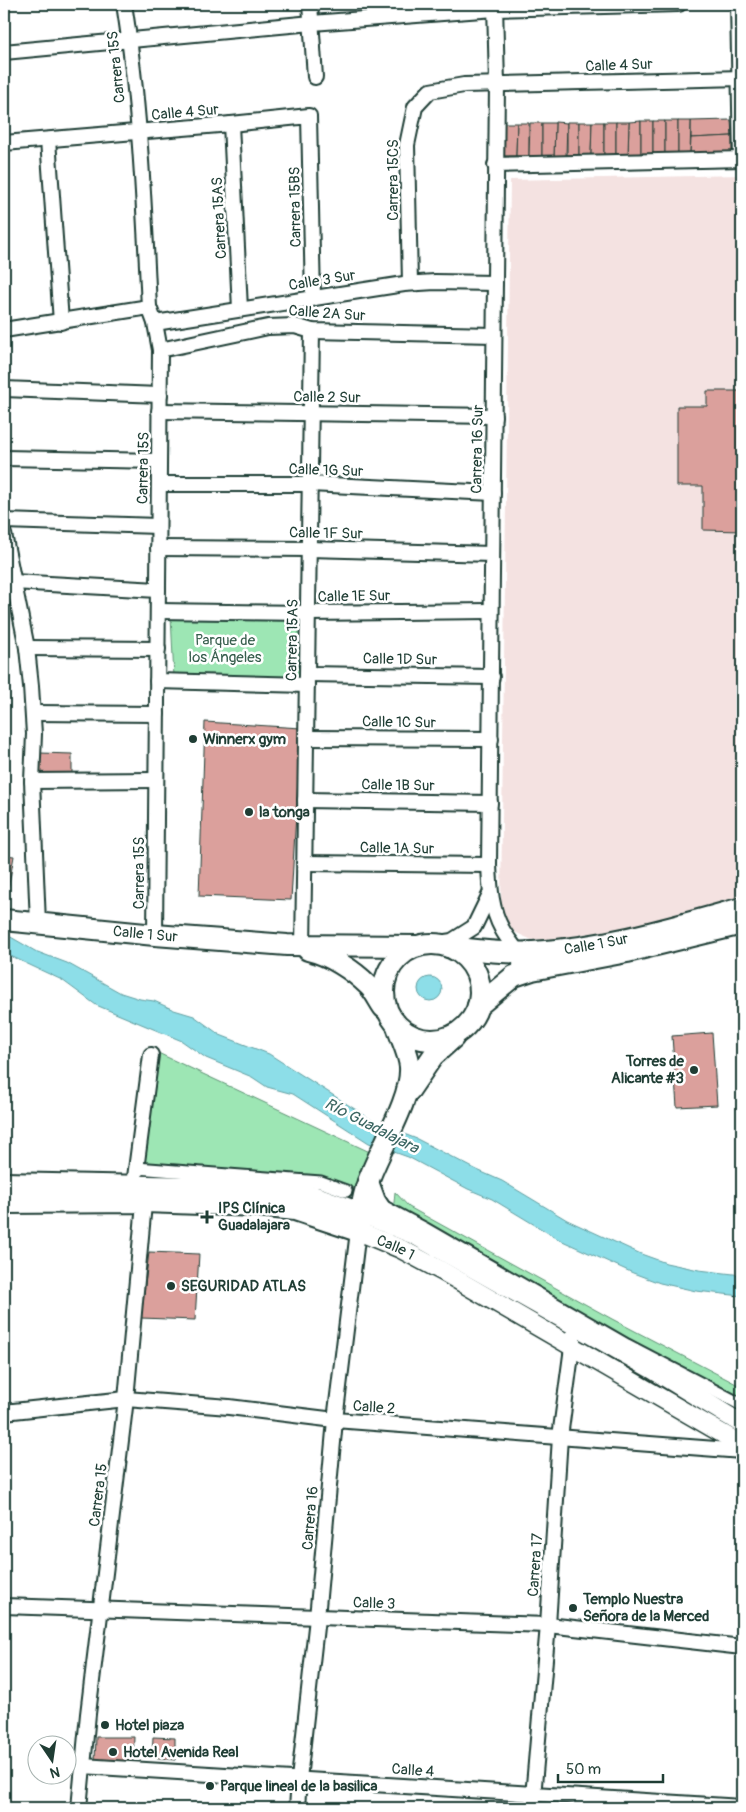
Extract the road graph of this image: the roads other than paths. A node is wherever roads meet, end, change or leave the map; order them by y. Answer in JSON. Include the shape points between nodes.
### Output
{"nodes":[{"id":1,"x":124,"y":4,"type":"edge"},
{"id":2,"x":310,"y":4,"type":"edge"},
{"id":3,"x":679,"y":4,"type":"edge"},
{"id":4,"x":738,"y":4,"type":"edge"},
{"id":5,"x":495,"y":6,"type":"edge"},
{"id":6,"x":312,"y":23,"type":"junction"},
{"id":7,"x":130,"y":40,"type":"junction"},
{"id":8,"x":4,"y":52,"type":"edge"},
{"id":9,"x":314,"y":77,"type":"dead end"},
{"id":10,"x":741,"y":78,"type":"edge"},
{"id":11,"x":497,"y":85,"type":"junction"},
{"id":12,"x":309,"y":116,"type":"joint"},
{"id":13,"x":231,"y":124,"type":"junction"},
{"id":14,"x":139,"y":132,"type":"junction"},
{"id":15,"x":48,"y":140,"type":"junction"},
{"id":16,"x":4,"y":143,"type":"edge"},
{"id":17,"x":742,"y":159,"type":"edge"},
{"id":18,"x":495,"y":165,"type":"junction"},
{"id":19,"x":410,"y":283,"type":"junction"},
{"id":20,"x":494,"y":283,"type":"junction"},
{"id":21,"x":313,"y":299,"type":"junction"},
{"id":22,"x":149,"y":307,"type":"junction"},
{"id":23,"x":240,"y":309,"type":"junction"},
{"id":24,"x":61,"y":322,"type":"junction"},
{"id":25,"x":155,"y":323,"type":"junction"},
{"id":26,"x":4,"y":330,"type":"edge"},
{"id":27,"x":312,"y":331,"type":"junction"},
{"id":28,"x":494,"y":335,"type":"junction"},
{"id":29,"x":160,"y":350,"type":"junction"},
{"id":30,"x":4,"y":389,"type":"edge"},
{"id":31,"x":160,"y":395,"type":"junction"},
{"id":32,"x":160,"y":411,"type":"junction"},
{"id":33,"x":311,"y":413,"type":"junction"},
{"id":34,"x":494,"y":416,"type":"junction"},
{"id":35,"x":4,"y":458,"type":"edge"},
{"id":36,"x":159,"y":461,"type":"junction"},
{"id":37,"x":159,"y":484,"type":"junction"},
{"id":38,"x":310,"y":484,"type":"junction"},
{"id":39,"x":493,"y":493,"type":"junction"},
{"id":40,"x":4,"y":521,"type":"edge"},
{"id":41,"x":158,"y":526,"type":"junction"},
{"id":42,"x":4,"y":534,"type":"edge"},
{"id":43,"x":158,"y":548,"type":"junction"},
{"id":44,"x":309,"y":549,"type":"junction"},
{"id":45,"x":492,"y":554,"type":"junction"},
{"id":46,"x":13,"y":582,"type":"junction"},
{"id":47,"x":158,"y":590,"type":"junction"},
{"id":48,"x":158,"y":611,"type":"junction"},
{"id":49,"x":491,"y":611,"type":"junction"},
{"id":50,"x":308,"y":613,"type":"junction"},
{"id":51,"x":27,"y":648,"type":"junction"},
{"id":52,"x":158,"y":650,"type":"junction"},
{"id":53,"x":492,"y":677,"type":"junction"},
{"id":54,"x":307,"y":680,"type":"junction"},
{"id":55,"x":157,"y":681,"type":"junction"},
{"id":56,"x":34,"y":713,"type":"junction"},
{"id":57,"x":157,"y":714,"type":"junction"},
{"id":58,"x":306,"y":738,"type":"junction"},
{"id":59,"x":491,"y":739,"type":"junction"},
{"id":60,"x":156,"y":780,"type":"junction"},
{"id":61,"x":32,"y":781,"type":"junction"},
{"id":62,"x":306,"y":800,"type":"junction"},
{"id":63,"x":490,"y":803,"type":"junction"},
{"id":64,"x":304,"y":863,"type":"junction"},
{"id":65,"x":489,"y":865,"type":"junction"},
{"id":66,"x":490,"y":894,"type":"junction"},
{"id":67,"x":742,"y":908,"type":"edge"},
{"id":68,"x":4,"y":920,"type":"edge"},
{"id":69,"x":38,"y":923,"type":"junction"},
{"id":70,"x":742,"y":924,"type":"edge"},
{"id":71,"x":155,"y":935,"type":"junction"},
{"id":72,"x":432,"y":945,"type":"junction"},
{"id":73,"x":298,"y":947,"type":"junction"},
{"id":74,"x":518,"y":952,"type":"junction"},
{"id":75,"x":514,"y":976,"type":"junction"},
{"id":76,"x":478,"y":1006,"type":"junction"},
{"id":77,"x":392,"y":1020,"type":"junction"},
{"id":78,"x":461,"y":1031,"type":"junction"},
{"id":79,"x":151,"y":1055,"type":"dead end"},
{"id":80,"x":405,"y":1096,"type":"junction"},
{"id":81,"x":369,"y":1180,"type":"junction"},
{"id":82,"x":4,"y":1183,"type":"edge"},
{"id":83,"x":140,"y":1185,"type":"junction"},
{"id":84,"x":346,"y":1191,"type":"dead end"},
{"id":85,"x":316,"y":1197,"type":"junction"},
{"id":86,"x":4,"y":1203,"type":"edge"},
{"id":87,"x":364,"y":1215,"type":"junction"},
{"id":88,"x":391,"y":1225,"type":"joint"},
{"id":89,"x":575,"y":1325,"type":"junction"},
{"id":90,"x":572,"y":1345,"type":"junction"},
{"id":91,"x":126,"y":1400,"type":"junction"},
{"id":92,"x":742,"y":1405,"type":"edge"},
{"id":93,"x":4,"y":1412,"type":"edge"},
{"id":94,"x":335,"y":1420,"type":"junction"},
{"id":95,"x":742,"y":1424,"type":"edge"},
{"id":96,"x":560,"y":1437,"type":"junction"},
{"id":97,"x":742,"y":1444,"type":"edge"},
{"id":98,"x":742,"y":1451,"type":"edge"},
{"id":99,"x":4,"y":1606,"type":"edge"},
{"id":100,"x":100,"y":1608,"type":"junction"},
{"id":101,"x":317,"y":1618,"type":"junction"},
{"id":102,"x":548,"y":1625,"type":"junction"},
{"id":103,"x":742,"y":1647,"type":"edge"},
{"id":104,"x":82,"y":1766,"type":"junction"},
{"id":105,"x":299,"y":1779,"type":"junction"},
{"id":106,"x":533,"y":1794,"type":"junction"},
{"id":107,"x":742,"y":1807,"type":"edge"},
{"id":108,"x":78,"y":1808,"type":"edge"},
{"id":109,"x":297,"y":1808,"type":"edge"},
{"id":110,"x":532,"y":1808,"type":"edge"}],
"edges":[{"from":1,"to":7,"type":"street","name":"Carrera 15S"},
{"from":2,"to":6,"type":"street"},
{"from":3,"to":5,"type":"street"},
{"from":4,"to":10,"type":"street"},
{"from":5,"to":6,"type":"street"},
{"from":5,"to":11,"type":"street","name":"Carrera 16 Sur"},
{"from":6,"to":7,"type":"street"},
{"from":6,"to":9,"type":"street"},
{"from":7,"to":8,"type":"street"},
{"from":7,"to":14,"type":"street","name":"Carrera 15S"},
{"from":10,"to":11,"type":"street","name":"Calle 4 Sur"},
{"from":10,"to":17,"type":"street"},
{"from":11,"to":18,"type":"street","name":"Carrera 16 Sur"},
{"from":11,"to":19,"type":"street","name":"Carrera 15CS","via":[[464,85],[430,91],[415,107],[407,145]]},
{"from":12,"to":13,"type":"street","name":"Calle 4 Sur"},
{"from":12,"to":21,"type":"street","name":"Carrera 15BS"},
{"from":13,"to":14,"type":"street","name":"Calle 4 Sur"},
{"from":13,"to":23,"type":"street","name":"Carrera 15AS"},
{"from":14,"to":15,"type":"street","name":"Calle 4 Sur"},
{"from":14,"to":22,"type":"street","name":"Carrera 15S"},
{"from":15,"to":16,"type":"street","name":"Calle 4 Sur"},
{"from":15,"to":24,"type":"street"},
{"from":17,"to":18,"type":"street"},
{"from":18,"to":20,"type":"street","name":"Carrera 16 Sur"},
{"from":19,"to":20,"type":"street","name":"Calle 3 Sur"},
{"from":19,"to":21,"type":"street","name":"Calle 3 Sur"},
{"from":20,"to":28,"type":"street","name":"Carrera 16 Sur"},
{"from":21,"to":23,"type":"street","name":"Calle 3 Sur"},
{"from":22,"to":24,"type":"street"},
{"from":22,"to":25,"type":"street","name":"Carrera 15S"},
{"from":23,"to":25,"type":"street","name":"Calle 3 Sur"},
{"from":24,"to":26,"type":"street"},
{"from":25,"to":29,"type":"street","name":"Carrera 15S"},
{"from":27,"to":28,"type":"street","name":"Calle 2A Sur"},
{"from":27,"to":29,"type":"street","name":"Calle 2A Sur","via":[[295,326],[268,327]]},
{"from":27,"to":33,"type":"street","name":"Carrera 15AS"},
{"from":28,"to":34,"type":"street","name":"Carrera 16 Sur"},
{"from":29,"to":31,"type":"street","name":"Carrera 15S"},
{"from":30,"to":31,"type":"street"},
{"from":31,"to":32,"type":"street","name":"Carrera 15S"},
{"from":32,"to":33,"type":"street","name":"Calle 2 Sur"},
{"from":32,"to":36,"type":"street","name":"Carrera 15S"},
{"from":33,"to":34,"type":"street","name":"Calle 2 Sur"},
{"from":33,"to":38,"type":"street","name":"Carrera 15AS"},
{"from":34,"to":39,"type":"street","name":"Carrera 16 Sur"},
{"from":35,"to":36,"type":"street"},
{"from":36,"to":37,"type":"street","name":"Carrera 15S"},
{"from":37,"to":38,"type":"street","name":"Calle 1G Sur"},
{"from":37,"to":41,"type":"street","name":"Carrera 15S"},
{"from":38,"to":39,"type":"street","name":"Calle 1G Sur"},
{"from":38,"to":44,"type":"street","name":"Carrera 15AS"},
{"from":39,"to":45,"type":"street","name":"Carrera 16 Sur"},
{"from":40,"to":41,"type":"street"},
{"from":41,"to":43,"type":"street","name":"Carrera 15S"},
{"from":42,"to":46,"type":"street"},
{"from":43,"to":44,"type":"street","name":"Calle 1F Sur"},
{"from":43,"to":47,"type":"street","name":"Carrera 15S"},
{"from":44,"to":45,"type":"street","name":"Calle 1F Sur"},
{"from":44,"to":50,"type":"street","name":"Carrera 15AS"},
{"from":45,"to":49,"type":"street","name":"Carrera 16 Sur"},
{"from":46,"to":47,"type":"street"},
{"from":46,"to":51,"type":"street"},
{"from":47,"to":48,"type":"street","name":"Carrera 15S"},
{"from":48,"to":50,"type":"street","name":"Calle 1E Sur"},
{"from":48,"to":52,"type":"street","name":"Carrera 15S"},
{"from":49,"to":50,"type":"street","name":"Calle 1E Sur"},
{"from":49,"to":53,"type":"street","name":"Carrera 16 Sur"},
{"from":50,"to":54,"type":"street","name":"Carrera 15AS"},
{"from":51,"to":52,"type":"street"},
{"from":51,"to":56,"type":"street"},
{"from":52,"to":55,"type":"street","name":"Carrera 15S"},
{"from":53,"to":54,"type":"street","name":"Calle 1D Sur"},
{"from":53,"to":59,"type":"street","name":"Carrera 16 Sur"},
{"from":54,"to":55,"type":"street"},
{"from":54,"to":58,"type":"street","name":"Carrera 15AS"},
{"from":55,"to":57,"type":"street","name":"Carrera 15S"},
{"from":56,"to":57,"type":"street"},
{"from":56,"to":61,"type":"street"},
{"from":57,"to":60,"type":"street","name":"Carrera 15S"},
{"from":58,"to":59,"type":"street","name":"Calle 1C Sur"},
{"from":58,"to":62,"type":"street","name":"Carrera 15AS"},
{"from":59,"to":63,"type":"street","name":"Carrera 16 Sur"},
{"from":60,"to":61,"type":"street"},
{"from":60,"to":71,"type":"street","name":"Carrera 15S"},
{"from":61,"to":69,"type":"street"},
{"from":62,"to":63,"type":"street","name":"Calle 1B Sur"},
{"from":62,"to":64,"type":"street","name":"Carrera 15AS"},
{"from":63,"to":65,"type":"street","name":"Carrera 16 Sur"},
{"from":64,"to":65,"type":"street","name":"Calle 1A Sur"},
{"from":64,"to":73,"type":"street","name":"Carrera 15AS"},
{"from":65,"to":66,"type":"street","name":"Carrera 16 Sur"},
{"from":66,"to":72,"type":"street","name":"Carrera 16 Sur","via":[[474,927],[452,941]]},
{"from":66,"to":74,"type":"street","name":"Carrera 16 Sur","via":[[501,928]]},
{"from":67,"to":74,"type":"main road","name":"Calle 1 Sur","via":[[651,933]]},
{"from":68,"to":69,"type":"main road","name":"Calle 1 Sur"},
{"from":69,"to":71,"type":"main road","name":"Calle 1 Sur"},
{"from":70,"to":75,"type":"main road","name":"Calle 1 Sur"},
{"from":71,"to":73,"type":"main road","name":"Calle 1 Sur"},
{"from":72,"to":73,"type":"main road","name":"Calle 1 Sur"},
{"from":72,"to":74,"type":"main road","name":"Calle 1 Sur"},
{"from":72,"to":76,"type":"main road","via":[[457,951],[469,961],[477,975],[480,990]]},
{"from":72,"to":77,"type":"main road","via":[[405,952],[388,971],[384,999]]},
{"from":73,"to":77,"type":"main road","name":"Calle 1 Sur","via":[[329,957],[356,975],[370,987]]},
{"from":74,"to":75,"type":"street","via":[[520,970]]},
{"from":75,"to":76,"type":"main road","name":"Calle 1 Sur"},
{"from":76,"to":78,"type":"main road"},
{"from":77,"to":78,"type":"main road","via":[[407,1034],[423,1040],[437,1040]]},
{"from":77,"to":80,"type":"main road","via":[[410,1065]]},
{"from":78,"to":80,"type":"main road","via":[[433,1056]]},
{"from":79,"to":83,"type":"street","name":"Carrera 15"},
{"from":80,"to":81,"type":"main road"},
{"from":81,"to":85,"type":"main road","via":[[352,1195],[338,1200]]},
{"from":81,"to":87,"type":"main road"},
{"from":82,"to":83,"type":"main road","name":"Calle 1"},
{"from":83,"to":84,"type":"street","via":[[321,1182]]},
{"from":83,"to":85,"type":"main road","name":"Calle 1","via":[[244,1188]]},
{"from":83,"to":86,"type":"main road","name":"Calle 1"},
{"from":83,"to":87,"type":"main road","name":"Calle 1","via":[[258,1206]]},
{"from":83,"to":91,"type":"street","name":"Carrera 15"},
{"from":85,"to":87,"type":"main road","name":"Calle 1"},
{"from":87,"to":88,"type":"main road"},
{"from":87,"to":90,"type":"street","name":"Calle 1","via":[[401,1249]]},
{"from":87,"to":92,"type":"street","via":[[424,1228],[627,1345]]},
{"from":87,"to":94,"type":"street","name":"Carrera 16"},
{"from":88,"to":89,"type":"street","name":"Calle 1"},
{"from":89,"to":90,"type":"street","name":"Carrera 17"},
{"from":89,"to":95,"type":"street","name":"Calle 1"},
{"from":90,"to":96,"type":"street","name":"Carrera 17"},
{"from":90,"to":97,"type":"street","name":"Calle 1"},
{"from":91,"to":93,"type":"street","name":"Calle 2"},
{"from":91,"to":94,"type":"street","name":"Calle 2","via":[[229,1407]]},
{"from":91,"to":100,"type":"street","name":"Carrera 15"},
{"from":94,"to":96,"type":"street","name":"Calle 2"},
{"from":94,"to":101,"type":"street","name":"Carrera 16"},
{"from":96,"to":98,"type":"street","name":"Calle 2"},
{"from":96,"to":102,"type":"street","name":"Carrera 17"},
{"from":99,"to":100,"type":"street","name":"Calle 3"},
{"from":100,"to":101,"type":"street","name":"Calle 3"},
{"from":100,"to":104,"type":"street","name":"Carrera 15"},
{"from":101,"to":102,"type":"street","name":"Calle 3"},
{"from":101,"to":105,"type":"street","name":"Carrera 16"},
{"from":102,"to":103,"type":"street","name":"Calle 3"},
{"from":102,"to":106,"type":"street","name":"Carrera 17"},
{"from":104,"to":105,"type":"street","name":"Calle 4"},
{"from":104,"to":108,"type":"street","name":"Carrera 15"},
{"from":105,"to":106,"type":"street","name":"Calle 4"},
{"from":105,"to":109,"type":"street","name":"Carrera 16"},
{"from":106,"to":107,"type":"street","name":"Calle 4"},
{"from":106,"to":110,"type":"street","name":"Carrera 17"}]}
